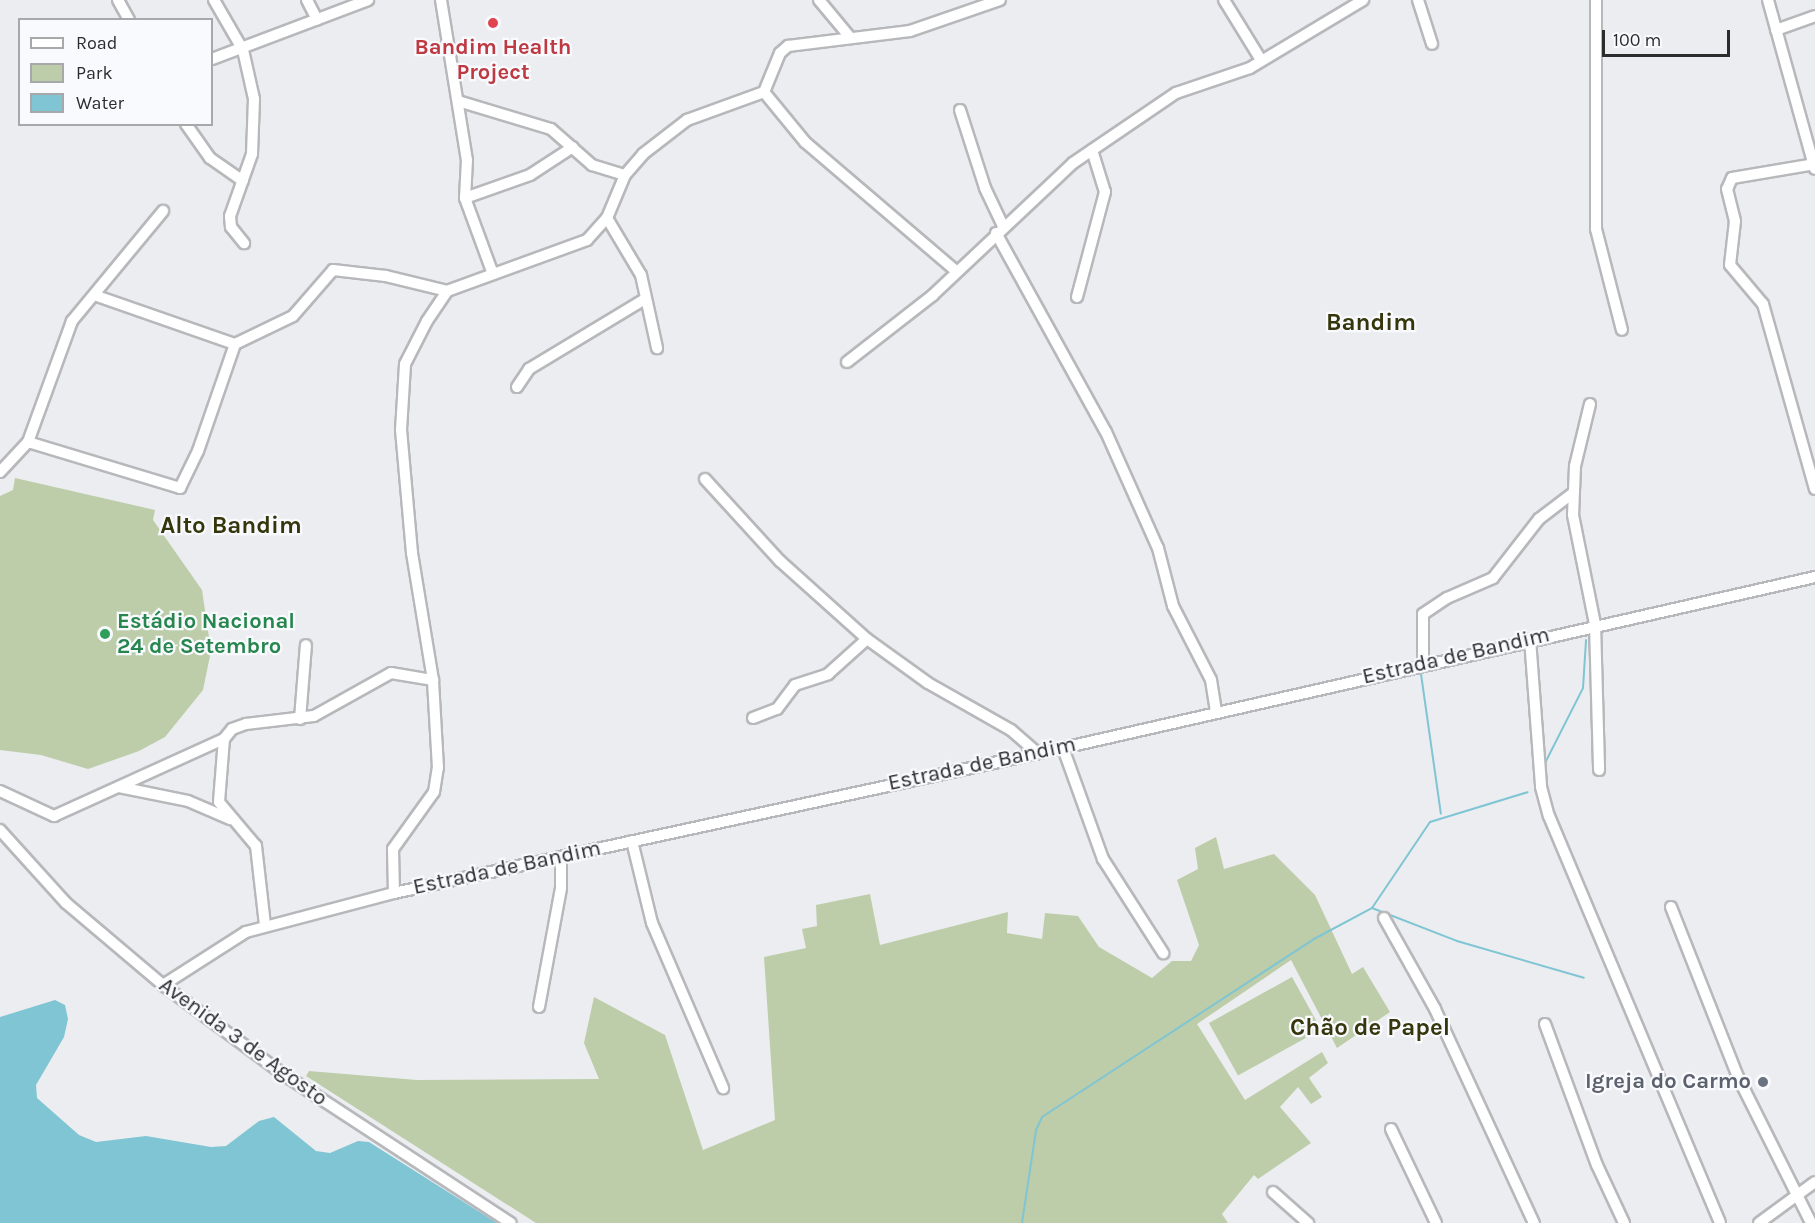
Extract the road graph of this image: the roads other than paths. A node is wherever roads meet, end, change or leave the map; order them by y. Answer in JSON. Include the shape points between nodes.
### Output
{"nodes":[{"id":1,"x":118,"y":0,"type":"edge"},
{"id":2,"x":214,"y":0,"type":"edge"},
{"id":3,"x":307,"y":0,"type":"edge"},
{"id":4,"x":368,"y":0,"type":"edge"},
{"id":5,"x":441,"y":0,"type":"edge"},
{"id":6,"x":819,"y":0,"type":"edge"},
{"id":7,"x":1000,"y":0,"type":"edge"},
{"id":8,"x":1224,"y":0,"type":"edge"},
{"id":9,"x":1363,"y":0,"type":"edge"},
{"id":10,"x":1418,"y":0,"type":"edge"},
{"id":11,"x":1596,"y":0,"type":"edge"},
{"id":12,"x":1768,"y":0,"type":"edge"},
{"id":13,"x":1815,"y":16,"type":"edge"},
{"id":14,"x":128,"y":18,"type":"edge"},
{"id":15,"x":317,"y":20,"type":"junction"},
{"id":16,"x":1776,"y":30,"type":"junction"},
{"id":17,"x":849,"y":36,"type":"junction"},
{"id":18,"x":1432,"y":44,"type":"dead end"},
{"id":19,"x":243,"y":50,"type":"junction"},
{"id":20,"x":213,"y":59,"type":"edge"},
{"id":21,"x":1261,"y":60,"type":"junction"},
{"id":22,"x":764,"y":92,"type":"junction"},
{"id":23,"x":458,"y":101,"type":"junction"},
{"id":24,"x":960,"y":110,"type":"dead end"},
{"id":25,"x":187,"y":126,"type":"edge"},
{"id":26,"x":573,"y":147,"type":"junction"},
{"id":27,"x":1092,"y":150,"type":"junction"},
{"id":28,"x":1815,"y":166,"type":"edge"},
{"id":29,"x":625,"y":175,"type":"junction"},
{"id":30,"x":243,"y":180,"type":"junction"},
{"id":31,"x":465,"y":198,"type":"junction"},
{"id":32,"x":163,"y":211,"type":"dead end"},
{"id":33,"x":607,"y":218,"type":"junction"},
{"id":34,"x":1000,"y":229,"type":"junction"},
{"id":35,"x":244,"y":243,"type":"dead end"},
{"id":36,"x":956,"y":271,"type":"junction"},
{"id":37,"x":493,"y":274,"type":"junction"},
{"id":38,"x":447,"y":291,"type":"junction"},
{"id":39,"x":97,"y":296,"type":"junction"},
{"id":40,"x":1077,"y":297,"type":"dead end"},
{"id":41,"x":645,"y":299,"type":"junction"},
{"id":42,"x":1622,"y":330,"type":"dead end"},
{"id":43,"x":234,"y":344,"type":"junction"},
{"id":44,"x":657,"y":348,"type":"dead end"},
{"id":45,"x":847,"y":362,"type":"dead end"},
{"id":46,"x":518,"y":387,"type":"dead end"},
{"id":47,"x":1590,"y":404,"type":"dead end"},
{"id":48,"x":28,"y":442,"type":"junction"},
{"id":49,"x":0,"y":472,"type":"edge"},
{"id":50,"x":705,"y":479,"type":"dead end"},
{"id":51,"x":1815,"y":489,"type":"edge"},
{"id":52,"x":1573,"y":493,"type":"junction"},
{"id":53,"x":1815,"y":577,"type":"edge"},
{"id":54,"x":1595,"y":624,"type":"junction"},
{"id":55,"x":867,"y":639,"type":"junction"},
{"id":56,"x":1530,"y":639,"type":"junction"},
{"id":57,"x":306,"y":645,"type":"dead end"},
{"id":58,"x":1423,"y":665,"type":"junction"},
{"id":59,"x":432,"y":680,"type":"junction"},
{"id":60,"x":1216,"y":710,"type":"junction"},
{"id":61,"x":753,"y":718,"type":"dead end"},
{"id":62,"x":300,"y":719,"type":"junction"},
{"id":63,"x":224,"y":739,"type":"junction"},
{"id":64,"x":1063,"y":748,"type":"junction"},
{"id":65,"x":1036,"y":753,"type":"junction"},
{"id":66,"x":1599,"y":770,"type":"dead end"},
{"id":67,"x":119,"y":787,"type":"junction"},
{"id":68,"x":0,"y":791,"type":"edge"},
{"id":69,"x":230,"y":819,"type":"junction"},
{"id":70,"x":0,"y":830,"type":"edge"},
{"id":71,"x":632,"y":841,"type":"junction"},
{"id":72,"x":561,"y":858,"type":"junction"},
{"id":73,"x":394,"y":893,"type":"junction"},
{"id":74,"x":1671,"y":907,"type":"dead end"},
{"id":75,"x":1384,"y":918,"type":"dead end"},
{"id":76,"x":264,"y":925,"type":"junction"},
{"id":77,"x":1163,"y":953,"type":"dead end"},
{"id":78,"x":163,"y":986,"type":"junction"},
{"id":79,"x":539,"y":1007,"type":"dead end"},
{"id":80,"x":1545,"y":1024,"type":"dead end"},
{"id":81,"x":723,"y":1088,"type":"dead end"},
{"id":82,"x":1390,"y":1129,"type":"dead end"},
{"id":83,"x":1815,"y":1182,"type":"edge"},
{"id":84,"x":1273,"y":1192,"type":"dead end"},
{"id":85,"x":1797,"y":1196,"type":"junction"},
{"id":86,"x":511,"y":1223,"type":"edge"},
{"id":87,"x":1308,"y":1223,"type":"edge"},
{"id":88,"x":1436,"y":1223,"type":"edge"},
{"id":89,"x":1534,"y":1223,"type":"edge"},
{"id":90,"x":1624,"y":1223,"type":"edge"},
{"id":91,"x":1720,"y":1223,"type":"edge"},
{"id":92,"x":1759,"y":1223,"type":"edge"},
{"id":93,"x":1810,"y":1223,"type":"edge"}],
"edges":[{"from":1,"to":14,"type":"street"},
{"from":2,"to":19,"type":"street"},
{"from":3,"to":15,"type":"street"},
{"from":4,"to":15,"type":"street"},
{"from":5,"to":23,"type":"street"},
{"from":6,"to":17,"type":"street"},
{"from":7,"to":17,"type":"street","via":[[910,31]]},
{"from":8,"to":21,"type":"street"},
{"from":9,"to":21,"type":"street"},
{"from":10,"to":18,"type":"street"},
{"from":11,"to":42,"type":"street","via":[[1600,93],[1596,229]]},
{"from":12,"to":16,"type":"street"},
{"from":13,"to":16,"type":"street"},
{"from":15,"to":19,"type":"street"},
{"from":16,"to":28,"type":"street"},
{"from":17,"to":22,"type":"street","via":[[788,46],[780,53]]},
{"from":19,"to":20,"type":"street"},
{"from":19,"to":30,"type":"street","via":[[257,120]]},
{"from":21,"to":27,"type":"street","via":[[1241,72],[1187,87]]},
{"from":22,"to":29,"type":"street","via":[[669,130]]},
{"from":22,"to":36,"type":"street","via":[[805,142]]},
{"from":23,"to":26,"type":"street","via":[[551,129]]},
{"from":23,"to":31,"type":"street","via":[[467,160]]},
{"from":24,"to":34,"type":"street"},
{"from":25,"to":30,"type":"street","via":[[210,158]]},
{"from":26,"to":29,"type":"street","via":[[592,165]]},
{"from":26,"to":31,"type":"street","via":[[530,175]]},
{"from":27,"to":34,"type":"street"},
{"from":27,"to":40,"type":"street","via":[[1105,192]]},
{"from":28,"to":51,"type":"street","via":[[1732,178],[1727,189],[1735,221],[1730,265],[1763,304]]},
{"from":29,"to":33,"type":"street"},
{"from":30,"to":35,"type":"street","via":[[230,216],[231,227]]},
{"from":31,"to":37,"type":"street"},
{"from":32,"to":39,"type":"street"},
{"from":33,"to":37,"type":"street","via":[[586,240]]},
{"from":33,"to":41,"type":"street","via":[[634,258]]},
{"from":34,"to":36,"type":"street"},
{"from":34,"to":60,"type":"street","via":[[1106,432],[1158,548],[1173,606],[1211,680]]},
{"from":36,"to":45,"type":"street","via":[[918,308]]},
{"from":37,"to":38,"type":"street"},
{"from":38,"to":43,"type":"street","via":[[386,276],[333,270],[293,316]]},
{"from":38,"to":59,"type":"street","via":[[411,347],[401,394],[402,470]]},
{"from":39,"to":43,"type":"street"},
{"from":39,"to":48,"type":"street","via":[[72,321],[64,337]]},
{"from":41,"to":44,"type":"street"},
{"from":41,"to":46,"type":"street","via":[[529,369]]},
{"from":43,"to":48,"type":"street","via":[[198,451],[180,488]]},
{"from":47,"to":52,"type":"street"},
{"from":48,"to":49,"type":"street"},
{"from":50,"to":55,"type":"street","via":[[772,554]]},
{"from":52,"to":54,"type":"street","via":[[1577,550]]},
{"from":52,"to":58,"type":"street","via":[[1539,519],[1493,578],[1447,598],[1423,614]]},
{"from":53,"to":54,"type":"street","name":"Estrada de Bandim"},
{"from":54,"to":56,"type":"street","name":"Estrada de Bandim"},
{"from":54,"to":66,"type":"street"},
{"from":55,"to":61,"type":"street","via":[[828,674],[795,685],[777,709]]},
{"from":55,"to":65,"type":"street","via":[[928,683],[1011,730]]},
{"from":56,"to":58,"type":"street","name":"Estrada de Bandim"},
{"from":56,"to":91,"type":"street","via":[[1541,787],[1549,816]]},
{"from":57,"to":62,"type":"street"},
{"from":58,"to":60,"type":"street","name":"Estrada de Bandim"},
{"from":59,"to":62,"type":"street","via":[[391,673],[326,711]]},
{"from":59,"to":73,"type":"street","via":[[437,783],[393,849]]},
{"from":60,"to":64,"type":"street","name":"Estrada de Bandim"},
{"from":62,"to":63,"type":"street","via":[[246,724],[232,729]]},
{"from":63,"to":67,"type":"street"},
{"from":63,"to":69,"type":"street","via":[[219,802]]},
{"from":64,"to":65,"type":"street","name":"Estrada de Bandim"},
{"from":64,"to":77,"type":"street","via":[[1103,859]]},
{"from":65,"to":71,"type":"street","name":"Estrada de Bandim"},
{"from":67,"to":68,"type":"street","via":[[54,816]]},
{"from":67,"to":69,"type":"street","via":[[188,801]]},
{"from":69,"to":76,"type":"street","via":[[256,846]]},
{"from":70,"to":78,"type":"street","name":"Avenida 3 de Agosto","via":[[66,903]]},
{"from":71,"to":72,"type":"street","name":"Estrada de Bandim"},
{"from":71,"to":81,"type":"street","via":[[656,933]]},
{"from":72,"to":73,"type":"street","name":"Estrada de Bandim"},
{"from":72,"to":79,"type":"street","via":[[561,888]]},
{"from":73,"to":76,"type":"street","name":"Estrada de Bandim"},
{"from":74,"to":85,"type":"street","via":[[1728,1056]]},
{"from":75,"to":89,"type":"street","via":[[1436,1009]]},
{"from":76,"to":78,"type":"street","name":"Estrada de Bandim","via":[[207,954]]},
{"from":78,"to":86,"type":"street","name":"Avenida 3 de Agosto","via":[[284,1074]]},
{"from":80,"to":90,"type":"street","via":[[1597,1165]]},
{"from":82,"to":88,"type":"street"},
{"from":83,"to":85,"type":"street"},
{"from":84,"to":87,"type":"street"},
{"from":85,"to":92,"type":"street"},
{"from":85,"to":93,"type":"street"}]}
